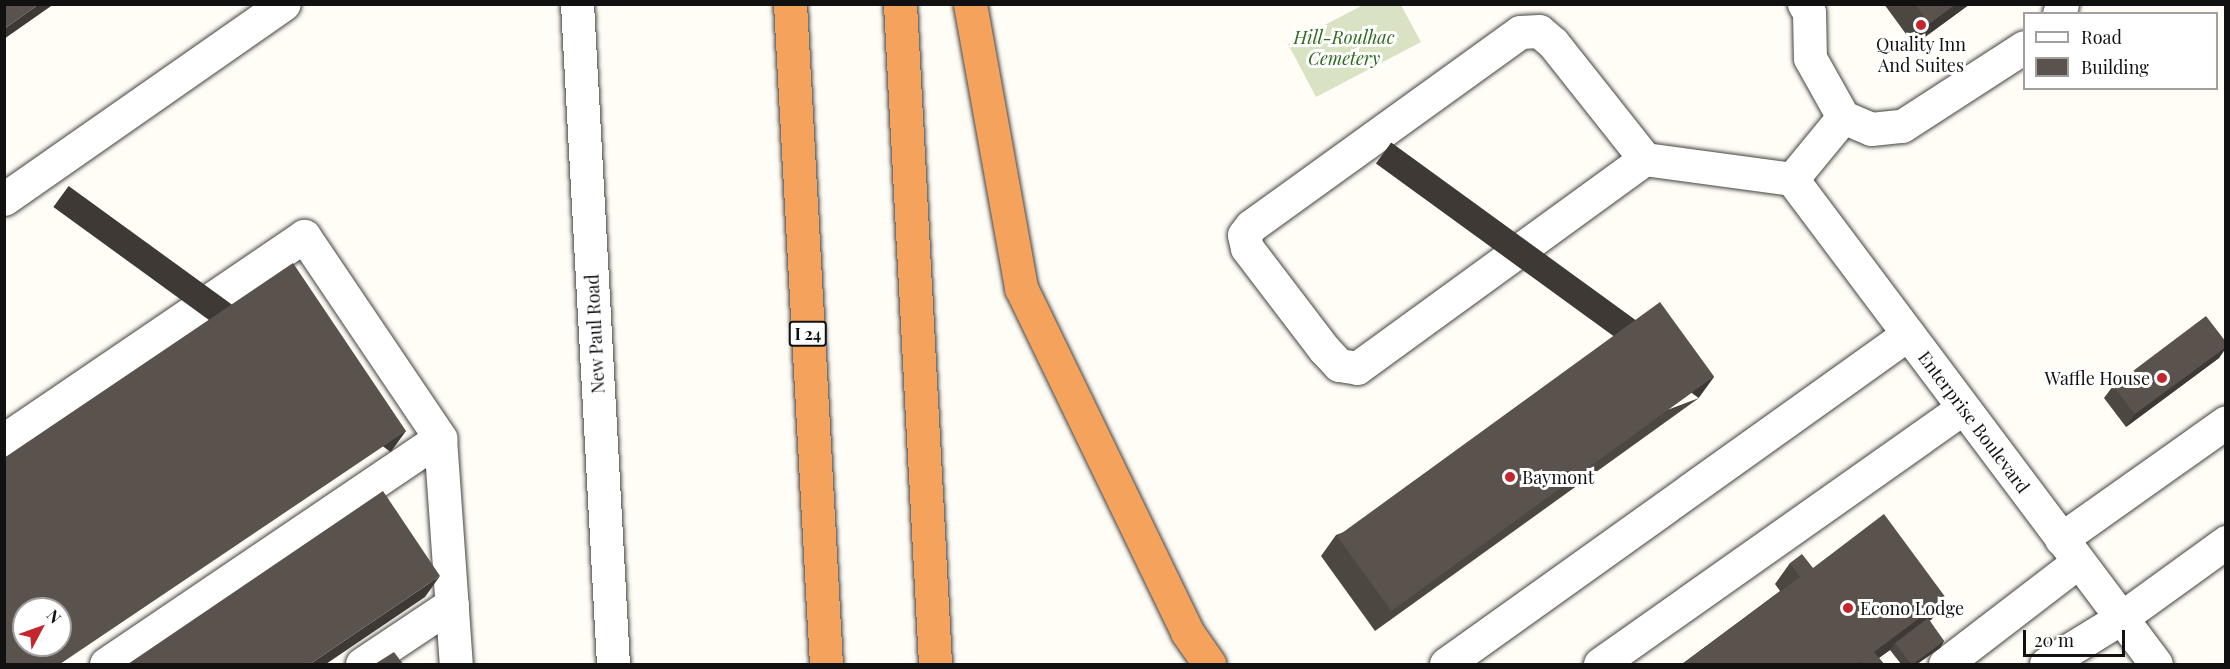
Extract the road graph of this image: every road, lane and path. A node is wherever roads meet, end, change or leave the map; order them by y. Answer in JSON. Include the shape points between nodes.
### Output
{"nodes":[{"id":1,"x":284,"y":4,"type":"edge"},
{"id":2,"x":577,"y":4,"type":"edge"},
{"id":3,"x":789,"y":4,"type":"edge"},
{"id":4,"x":900,"y":4,"type":"edge"},
{"id":5,"x":970,"y":4,"type":"edge"},
{"id":6,"x":1804,"y":4,"type":"edge"},
{"id":7,"x":2023,"y":48,"type":"edge"},
{"id":8,"x":1843,"y":117,"type":"junction"},
{"id":9,"x":1645,"y":159,"type":"junction"},
{"id":10,"x":1792,"y":179,"type":"junction"},
{"id":11,"x":4,"y":199,"type":"edge"},
{"id":12,"x":1908,"y":334,"type":"junction"},
{"id":13,"x":1964,"y":408,"type":"junction"},
{"id":14,"x":2226,"y":422,"type":"edge"},
{"id":15,"x":440,"y":438,"type":"junction"},
{"id":16,"x":4,"y":440,"type":"edge"},
{"id":17,"x":2226,"y":542,"type":"edge"},
{"id":18,"x":2070,"y":550,"type":"junction"},
{"id":19,"x":452,"y":604,"type":"junction"},
{"id":20,"x":2121,"y":618,"type":"junction"},
{"id":21,"x":106,"y":664,"type":"edge"},
{"id":22,"x":362,"y":664,"type":"edge"},
{"id":23,"x":456,"y":664,"type":"edge"},
{"id":24,"x":613,"y":664,"type":"edge"},
{"id":25,"x":826,"y":664,"type":"edge"},
{"id":26,"x":935,"y":664,"type":"edge"},
{"id":27,"x":1209,"y":664,"type":"edge"},
{"id":28,"x":1446,"y":664,"type":"edge"},
{"id":29,"x":1600,"y":664,"type":"edge"},
{"id":30,"x":1945,"y":664,"type":"edge"},
{"id":31,"x":2046,"y":664,"type":"edge"},
{"id":32,"x":2156,"y":664,"type":"edge"}],
"edges":[{"from":1,"to":11,"type":"street"},
{"from":2,"to":24,"type":"street","name":"New Paul Road"},
{"from":3,"to":25,"type":"highway","number":"I 24"},
{"from":4,"to":26,"type":"highway"},
{"from":5,"to":27,"type":"highway","via":[[1022,288],[1187,632]]},
{"from":6,"to":8,"type":"street","via":[[1809,12],[1810,58]]},
{"from":7,"to":8,"type":"street","via":[[1902,126],[1871,129]]},
{"from":8,"to":10,"type":"street"},
{"from":9,"to":9,"type":"street","via":[[1358,368],[1339,365],[1324,349],[1247,249],[1244,235],[1251,226],[1520,32],[1539,31],[1553,43]]},
{"from":9,"to":10,"type":"street"},
{"from":10,"to":12,"type":"street","name":"Enterprise Boulevard"},
{"from":12,"to":13,"type":"street","name":"Enterprise Boulevard"},
{"from":12,"to":28,"type":"street"},
{"from":13,"to":18,"type":"street","name":"Enterprise Boulevard"},
{"from":13,"to":29,"type":"street"},
{"from":14,"to":18,"type":"street"},
{"from":15,"to":16,"type":"street","via":[[304,236]]},
{"from":15,"to":19,"type":"street"},
{"from":15,"to":21,"type":"street"},
{"from":17,"to":20,"type":"street"},
{"from":18,"to":20,"type":"street","name":"Enterprise Boulevard"},
{"from":18,"to":30,"type":"street"},
{"from":19,"to":22,"type":"street"},
{"from":19,"to":23,"type":"street"},
{"from":20,"to":31,"type":"street"},
{"from":20,"to":32,"type":"street","name":"Enterprise Boulevard"}]}
